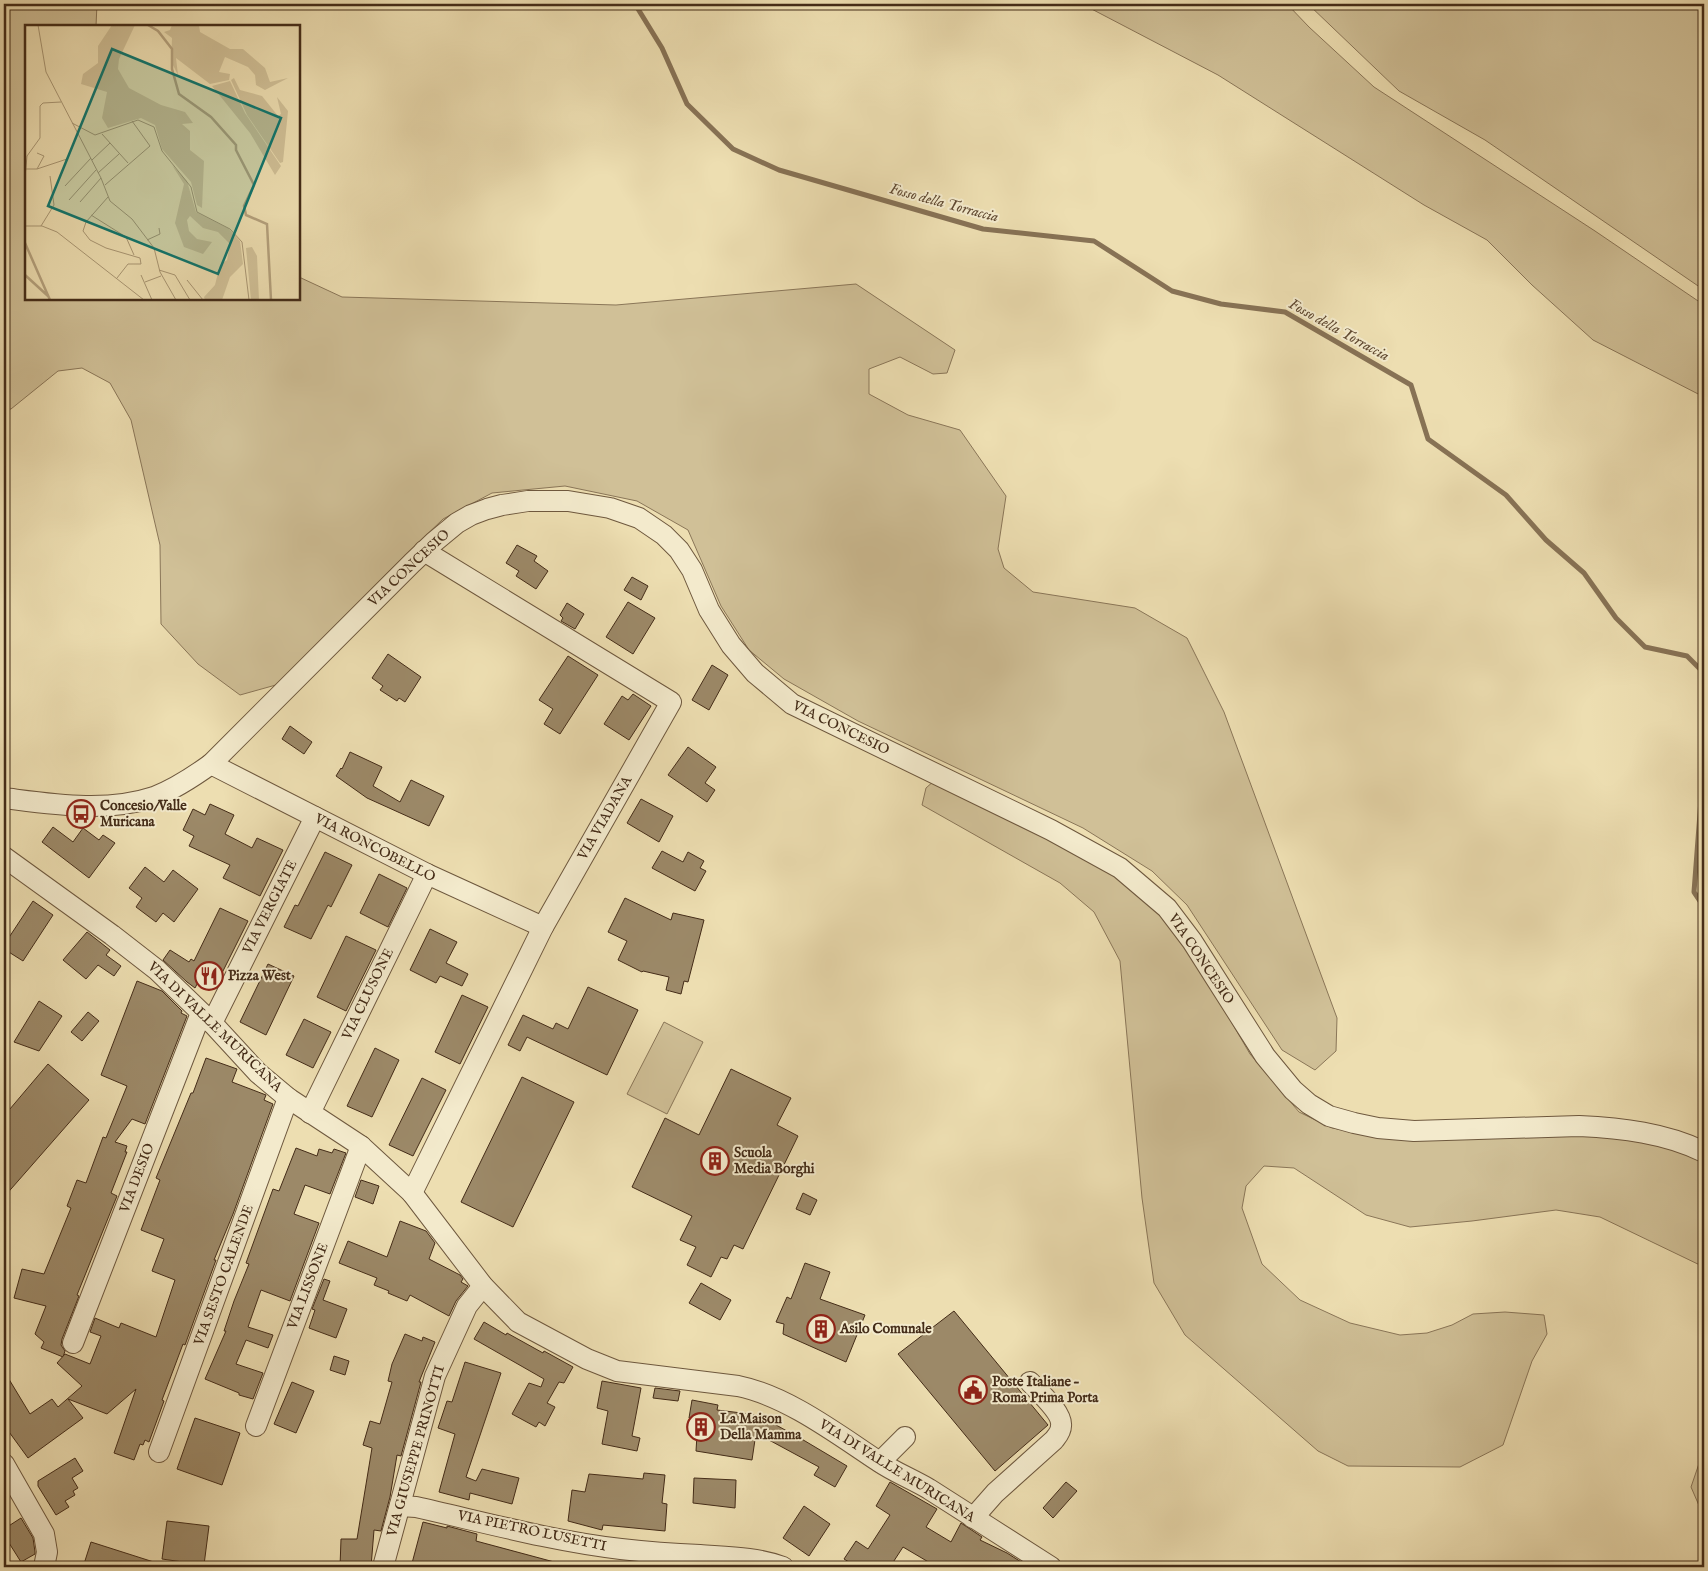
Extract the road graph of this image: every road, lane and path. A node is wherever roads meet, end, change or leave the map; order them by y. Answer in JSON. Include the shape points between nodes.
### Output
{"nodes":[{"id":1,"x":424,"y":551,"type":"junction"},
{"id":2,"x":210,"y":764,"type":"junction"},
{"id":3,"x":4,"y":798,"type":"edge"},
{"id":4,"x":315,"y":818,"type":"junction"},
{"id":5,"x":4,"y":857,"type":"edge"},
{"id":6,"x":427,"y":874,"type":"junction"},
{"id":7,"x":543,"y":927,"type":"junction"},
{"id":8,"x":206,"y":1018,"type":"junction"},
{"id":9,"x":288,"y":1098,"type":"junction"},
{"id":10,"x":310,"y":1113,"type":"junction"},
{"id":11,"x":361,"y":1146,"type":"junction"},
{"id":12,"x":1704,"y":1152,"type":"edge"},
{"id":13,"x":412,"y":1193,"type":"junction"},
{"id":14,"x":483,"y":1286,"type":"junction"},
{"id":15,"x":73,"y":1343,"type":"dead end"},
{"id":16,"x":1030,"y":1382,"type":"dead end"},
{"id":17,"x":256,"y":1426,"type":"dead end"},
{"id":18,"x":905,"y":1437,"type":"dead end"},
{"id":19,"x":159,"y":1452,"type":"dead end"},
{"id":20,"x":880,"y":1462,"type":"junction"},
{"id":21,"x":4,"y":1464,"type":"edge"},
{"id":22,"x":400,"y":1506,"type":"junction"},
{"id":23,"x":973,"y":1518,"type":"junction"},
{"id":24,"x":44,"y":1567,"type":"edge"},
{"id":25,"x":383,"y":1567,"type":"edge"},
{"id":26,"x":783,"y":1567,"type":"edge"},
{"id":27,"x":1051,"y":1567,"type":"edge"}],
"edges":[{"from":1,"to":2,"type":"street","name":"VIA CONCESIO"},
{"from":1,"to":7,"type":"street","name":"VIA VIADANA","via":[[671,702]]},
{"from":1,"to":12,"type":"street","name":"VIA CONCESIO","via":[[471,515],[516,502],[551,500],[597,505],[627,513],[653,526],[684,556],[709,610],[734,650],[755,673],[792,704],[1051,830],[1120,868],[1167,908],[1192,941],[1265,1056],[1293,1090],[1329,1116],[1378,1128],[1414,1131],[1605,1127],[1676,1140]]},
{"from":2,"to":3,"type":"street","name":"VIA CONCESIO","via":[[167,791],[128,803],[90,805]]},
{"from":2,"to":4,"type":"street","name":"VIA RONCOBELLO"},
{"from":4,"to":6,"type":"street","name":"VIA RONCOBELLO"},
{"from":4,"to":8,"type":"street","name":"VIA VERGIATE"},
{"from":5,"to":8,"type":"street","name":"VIA DI VALLE MURICANA","via":[[157,970]]},
{"from":6,"to":7,"type":"street","name":"VIA RONCOBELLO"},
{"from":6,"to":10,"type":"street","name":"VIA CLUSONE"},
{"from":7,"to":13,"type":"street","name":"VIA VIADANA"},
{"from":8,"to":9,"type":"street","name":"VIA DI VALLE MURICANA","via":[[258,1073]]},
{"from":8,"to":15,"type":"street","name":"VIA DESIO"},
{"from":9,"to":10,"type":"street","name":"VIA DI VALLE MURICANA"},
{"from":9,"to":19,"type":"street","name":"VIA SESTO CALENDE"},
{"from":10,"to":11,"type":"street","name":"VIA DI VALLE MURICANA"},
{"from":11,"to":13,"type":"street","name":"VIA DI VALLE MURICANA"},
{"from":11,"to":17,"type":"street","name":"VIA LISSONE"},
{"from":13,"to":14,"type":"street","name":"VIA DI VALLE MURICANA"},
{"from":14,"to":20,"type":"street","name":"VIA DI VALLE MURICANA","via":[[518,1322],[587,1360],[624,1372],[758,1391],[836,1432]]},
{"from":14,"to":22,"type":"street","name":"VIA GIUSEPPE PRINOTTI","via":[[467,1306],[435,1376]]},
{"from":16,"to":23,"type":"street","via":[[1059,1415],[1060,1431]]},
{"from":18,"to":20,"type":"street"},
{"from":20,"to":23,"type":"street","name":"VIA DI VALLE MURICANA"},
{"from":21,"to":24,"type":"street","via":[[44,1534],[47,1552]]},
{"from":22,"to":25,"type":"street","name":"VIA GIUSEPPE PRINOTTI"},
{"from":22,"to":26,"type":"street","name":"VIA PIETRO LUSETTI","via":[[416,1506],[602,1547],[746,1558]]},
{"from":23,"to":27,"type":"street","name":"VIA DI VALLE MURICANA"}]}
